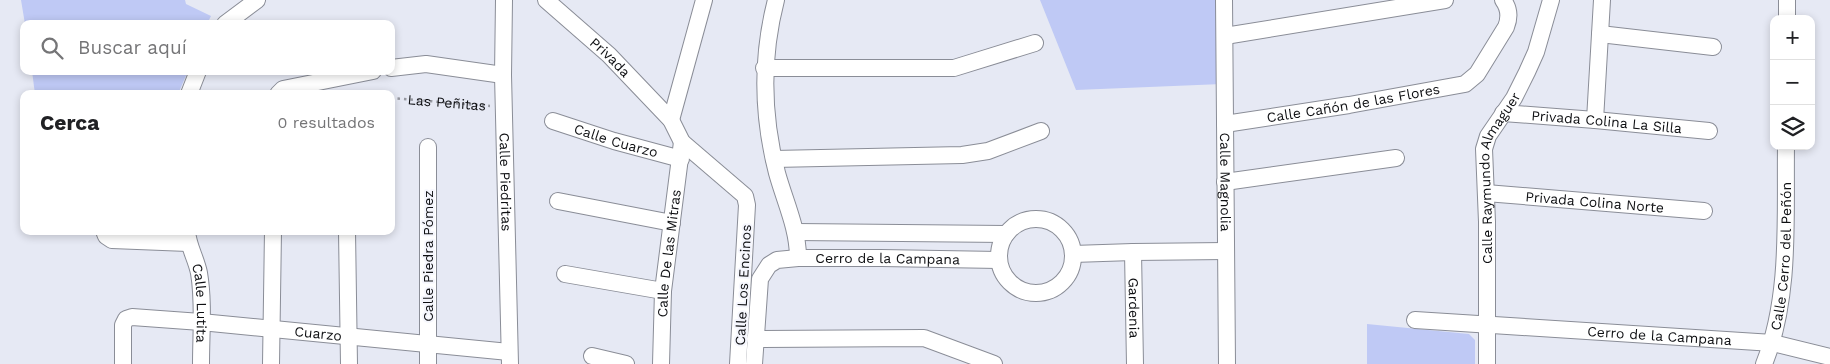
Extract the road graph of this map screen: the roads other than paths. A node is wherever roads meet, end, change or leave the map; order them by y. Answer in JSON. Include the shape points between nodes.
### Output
{"nodes":[{"id":1,"x":258,"y":0,"type":"edge"},
{"id":2,"x":504,"y":0,"type":"edge"},
{"id":3,"x":546,"y":0,"type":"edge"},
{"id":4,"x":704,"y":0,"type":"edge"},
{"id":5,"x":776,"y":0,"type":"edge"},
{"id":6,"x":1224,"y":0,"type":"edge"},
{"id":7,"x":1445,"y":0,"type":"edge"},
{"id":8,"x":1503,"y":0,"type":"edge"},
{"id":9,"x":1551,"y":0,"type":"edge"},
{"id":10,"x":1602,"y":0,"type":"edge"},
{"id":11,"x":1787,"y":0,"type":"edge"},
{"id":12,"x":1787,"y":15,"type":"edge"},
{"id":13,"x":230,"y":20,"type":"edge"},
{"id":14,"x":1600,"y":34,"type":"junction"},
{"id":15,"x":1225,"y":36,"type":"junction"},
{"id":16,"x":1035,"y":44,"type":"dead end"},
{"id":17,"x":1713,"y":46,"type":"dead end"},
{"id":18,"x":395,"y":68,"type":"edge"},
{"id":19,"x":764,"y":68,"type":"junction"},
{"id":20,"x":196,"y":75,"type":"edge"},
{"id":21,"x":357,"y":75,"type":"edge"},
{"id":22,"x":503,"y":75,"type":"junction"},
{"id":23,"x":309,"y":88,"type":"edge"},
{"id":24,"x":191,"y":90,"type":"edge"},
{"id":25,"x":282,"y":90,"type":"edge"},
{"id":26,"x":1503,"y":113,"type":"junction"},
{"id":27,"x":672,"y":120,"type":"junction"},
{"id":28,"x":1595,"y":120,"type":"junction"},
{"id":29,"x":553,"y":121,"type":"dead end"},
{"id":30,"x":1225,"y":124,"type":"junction"},
{"id":31,"x":1041,"y":131,"type":"dead end"},
{"id":32,"x":1709,"y":131,"type":"dead end"},
{"id":33,"x":682,"y":142,"type":"junction"},
{"id":34,"x":428,"y":147,"type":"dead end"},
{"id":35,"x":1786,"y":150,"type":"edge"},
{"id":36,"x":681,"y":158,"type":"junction"},
{"id":37,"x":1396,"y":158,"type":"dead end"},
{"id":38,"x":774,"y":159,"type":"junction"},
{"id":39,"x":1225,"y":182,"type":"junction"},
{"id":40,"x":1486,"y":193,"type":"junction"},
{"id":41,"x":558,"y":201,"type":"dead end"},
{"id":42,"x":1704,"y":211,"type":"dead end"},
{"id":43,"x":672,"y":223,"type":"junction"},
{"id":44,"x":796,"y":232,"type":"junction"},
{"id":45,"x":1006,"y":234,"type":"junction"},
{"id":46,"x":106,"y":235,"type":"edge"},
{"id":47,"x":272,"y":235,"type":"edge"},
{"id":48,"x":348,"y":235,"type":"edge"},
{"id":49,"x":187,"y":237,"type":"edge"},
{"id":50,"x":1226,"y":251,"type":"junction"},
{"id":51,"x":1133,"y":252,"type":"junction"},
{"id":52,"x":1073,"y":254,"type":"junction"},
{"id":53,"x":798,"y":258,"type":"junction"},
{"id":54,"x":999,"y":260,"type":"junction"},
{"id":55,"x":565,"y":274,"type":"dead end"},
{"id":56,"x":663,"y":291,"type":"junction"},
{"id":57,"x":1416,"y":320,"type":"dead end"},
{"id":58,"x":201,"y":322,"type":"junction"},
{"id":59,"x":1486,"y":325,"type":"junction"},
{"id":60,"x":273,"y":330,"type":"junction"},
{"id":61,"x":348,"y":337,"type":"junction"},
{"id":62,"x":755,"y":339,"type":"junction"},
{"id":63,"x":1773,"y":342,"type":"junction"},
{"id":64,"x":428,"y":344,"type":"junction"},
{"id":65,"x":592,"y":356,"type":"dead end"},
{"id":66,"x":1830,"y":357,"type":"edge"},
{"id":67,"x":509,"y":358,"type":"edge"},
{"id":68,"x":123,"y":364,"type":"edge"},
{"id":69,"x":201,"y":364,"type":"edge"},
{"id":70,"x":271,"y":364,"type":"edge"},
{"id":71,"x":348,"y":364,"type":"edge"},
{"id":72,"x":428,"y":364,"type":"edge"},
{"id":73,"x":626,"y":364,"type":"edge"},
{"id":74,"x":661,"y":364,"type":"edge"},
{"id":75,"x":738,"y":364,"type":"edge"},
{"id":76,"x":754,"y":364,"type":"edge"},
{"id":77,"x":994,"y":364,"type":"edge"},
{"id":78,"x":1135,"y":364,"type":"edge"},
{"id":79,"x":1227,"y":364,"type":"edge"},
{"id":80,"x":1487,"y":364,"type":"edge"},
{"id":81,"x":1764,"y":364,"type":"edge"}],
"edges":[{"from":1,"to":13,"type":"street"},
{"from":2,"to":22,"type":"street","name":"Calle Piedritas"},
{"from":3,"to":27,"type":"street","name":"Privada","via":[[610,55]]},
{"from":4,"to":27,"type":"street"},
{"from":5,"to":19,"type":"street"},
{"from":6,"to":15,"type":"street","name":"Calle Magnolia"},
{"from":7,"to":15,"type":"street"},
{"from":8,"to":30,"type":"street","name":"Calle Cañón de las Flores","via":[[1508,10],[1506,27],[1477,74],[1465,84]]},
{"from":9,"to":26,"type":"street","name":"Calle Raymundo Almaguer","via":[[1533,59],[1520,88]]},
{"from":10,"to":14,"type":"street"},
{"from":11,"to":12,"type":"street"},
{"from":14,"to":17,"type":"street"},
{"from":14,"to":28,"type":"street"},
{"from":15,"to":30,"type":"street","name":"Calle Magnolia"},
{"from":16,"to":19,"type":"street","via":[[966,66],[949,68]]},
{"from":18,"to":22,"type":"street","via":[[426,64]]},
{"from":19,"to":38,"type":"street","via":[[766,115]]},
{"from":20,"to":24,"type":"street"},
{"from":21,"to":23,"type":"street"},
{"from":22,"to":67,"type":"street","name":"Calle Piedritas"},
{"from":23,"to":25,"type":"street"},
{"from":26,"to":28,"type":"street","name":"Privada Colina La Silla"},
{"from":26,"to":40,"type":"street","name":"Calle Raymundo Almaguer","via":[[1488,136],[1484,149]]},
{"from":27,"to":33,"type":"street","name":"Privada"},
{"from":28,"to":32,"type":"street","name":"Privada Colina La Silla"},
{"from":29,"to":36,"type":"street","name":"Calle Cuarzo"},
{"from":30,"to":39,"type":"street","name":"Calle Magnolia"},
{"from":31,"to":38,"type":"street","via":[[988,150],[962,155]]},
{"from":33,"to":36,"type":"street","name":"Calle De las Mitras"},
{"from":33,"to":75,"type":"street","name":"Calle Los Encinos","via":[[745,196]]},
{"from":34,"to":64,"type":"street","name":"Calle Piedra Pómez"},
{"from":35,"to":63,"type":"street","name":"Calle Cerro del Peñón","via":[[1784,254]]},
{"from":36,"to":43,"type":"street","name":"Calle De las Mitras"},
{"from":37,"to":39,"type":"street"},
{"from":38,"to":44,"type":"street"},
{"from":39,"to":50,"type":"street","name":"Calle Magnolia"},
{"from":40,"to":42,"type":"street","name":"Privada Colina Norte"},
{"from":40,"to":59,"type":"street","name":"Calle Raymundo Almaguer"},
{"from":41,"to":43,"type":"street"},
{"from":43,"to":56,"type":"street","name":"Calle De las Mitras"},
{"from":44,"to":45,"type":"street"},
{"from":44,"to":53,"type":"street"},
{"from":45,"to":52,"type":"street","via":[[1022,222],[1042,219],[1065,232]]},
{"from":45,"to":54,"type":"street","via":[[1000,246]]},
{"from":46,"to":49,"type":"street","name":"Calle Lutita","via":[[112,240]]},
{"from":47,"to":60,"type":"street"},
{"from":48,"to":61,"type":"street"},
{"from":49,"to":58,"type":"street","name":"Calle Lutita","via":[[199,275]]},
{"from":50,"to":51,"type":"street"},
{"from":50,"to":79,"type":"street","name":"Calle Magnolia"},
{"from":51,"to":52,"type":"street"},
{"from":51,"to":78,"type":"street","name":"Gardenia"},
{"from":52,"to":54,"type":"street","via":[[1070,271],[1062,282],[1051,290],[1037,293],[1011,284]]},
{"from":53,"to":54,"type":"street","name":"Cerro de la Campana"},
{"from":53,"to":62,"type":"street","name":"Cerro de la Campana","via":[[777,260],[769,265],[760,279]]},
{"from":55,"to":56,"type":"street"},
{"from":56,"to":74,"type":"street","name":"Calle De las Mitras"},
{"from":57,"to":59,"type":"street","name":"Cerro de la Campana"},
{"from":58,"to":60,"type":"street","name":"Cuarzo"},
{"from":58,"to":68,"type":"street","name":"Cuarzo","via":[[126,319],[123,325]]},
{"from":58,"to":69,"type":"street","name":"Calle Lutita"},
{"from":59,"to":63,"type":"street","name":"Cerro de la Campana"},
{"from":59,"to":80,"type":"street","name":"Calle Raymundo Almaguer"},
{"from":60,"to":61,"type":"street","name":"Cuarzo"},
{"from":60,"to":70,"type":"street"},
{"from":61,"to":64,"type":"street","name":"Cuarzo"},
{"from":61,"to":71,"type":"street"},
{"from":62,"to":76,"type":"street"},
{"from":62,"to":77,"type":"street","via":[[924,338]]},
{"from":63,"to":66,"type":"street","name":"Cerro de la Campana"},
{"from":63,"to":81,"type":"street","name":"Calle Cerro del Peñón"},
{"from":64,"to":67,"type":"street","name":"Cuarzo"},
{"from":64,"to":72,"type":"street","name":"Calle Piedra Pómez"},
{"from":65,"to":73,"type":"street"}]}
